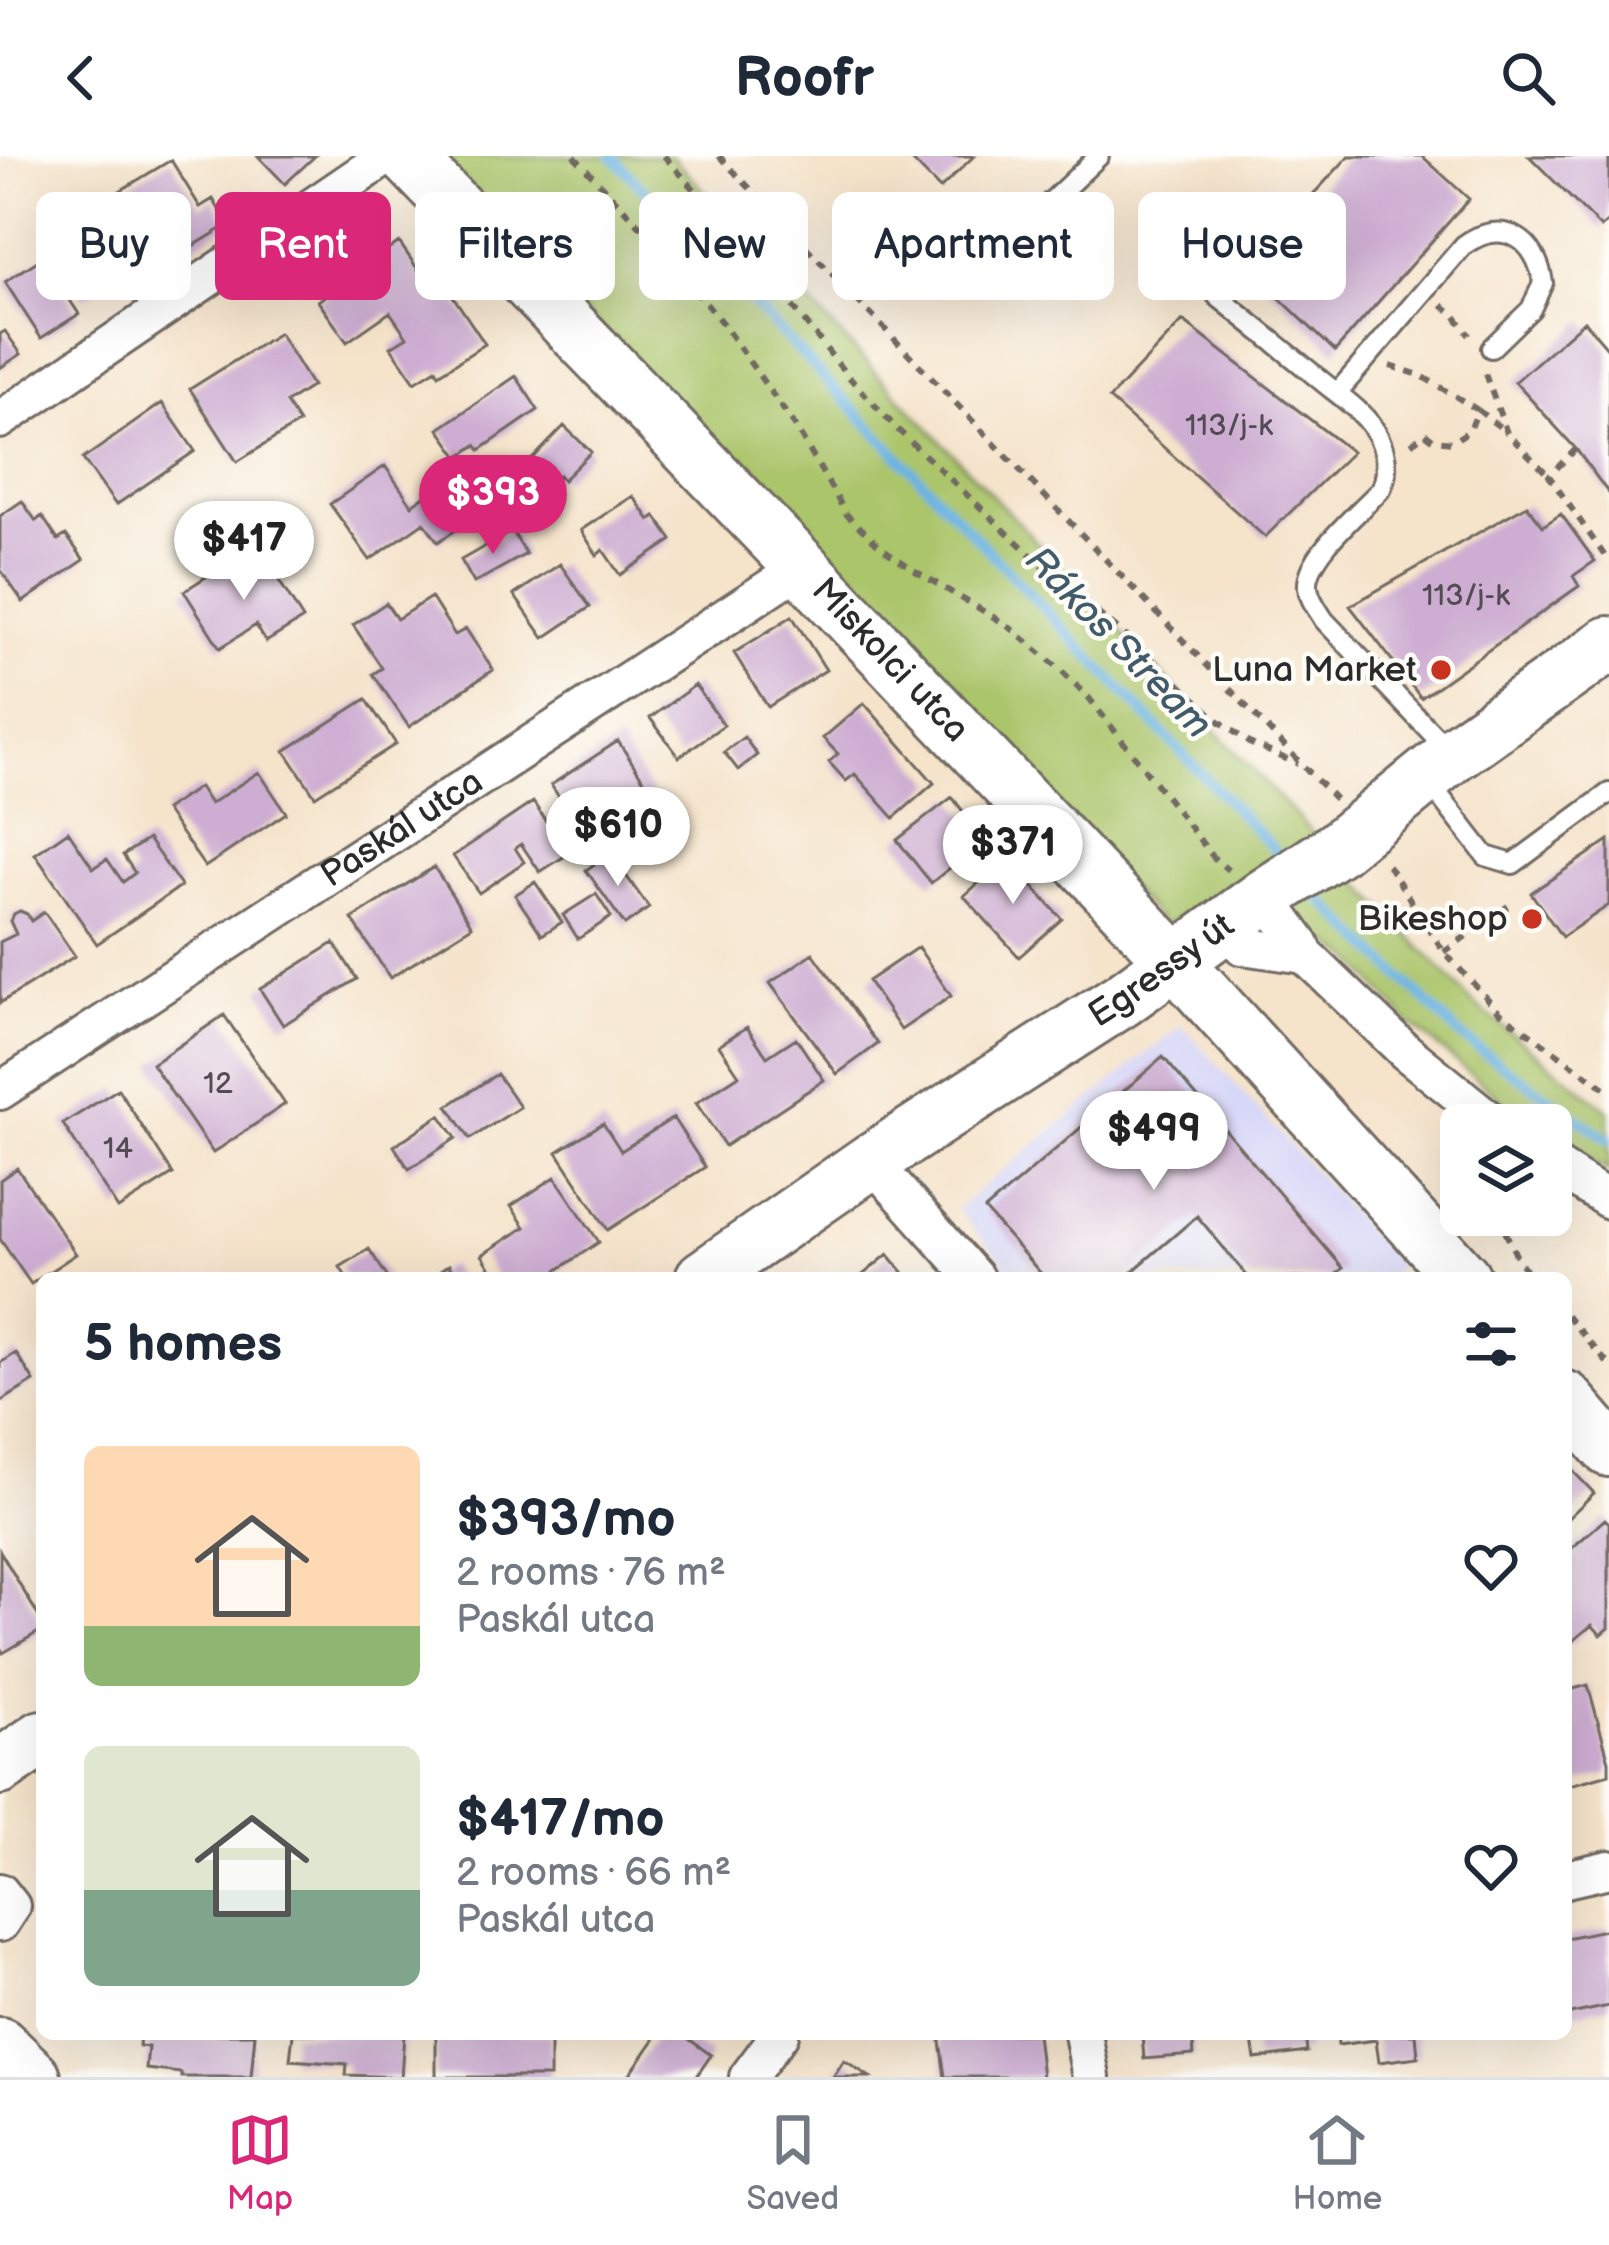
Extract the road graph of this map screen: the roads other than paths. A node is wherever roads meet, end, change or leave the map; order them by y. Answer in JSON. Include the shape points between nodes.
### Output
{"nodes":[{"id":1,"x":387,"y":156,"type":"edge"},
{"id":2,"x":406,"y":156,"type":"edge"},
{"id":3,"x":1100,"y":156,"type":"edge"},
{"id":4,"x":1062,"y":192,"type":"edge"},
{"id":5,"x":1222,"y":300,"type":"edge"},
{"id":6,"x":1490,"y":348,"type":"dead end"},
{"id":7,"x":1336,"y":393,"type":"junction"},
{"id":8,"x":0,"y":420,"type":"edge"},
{"id":9,"x":802,"y":567,"type":"junction"},
{"id":10,"x":1609,"y":644,"type":"edge"},
{"id":11,"x":1438,"y":766,"type":"junction"},
{"id":12,"x":1609,"y":793,"type":"edge"},
{"id":13,"x":1269,"y":893,"type":"junction"},
{"id":14,"x":1242,"y":946,"type":"dead end"},
{"id":15,"x":1305,"y":955,"type":"junction"},
{"id":16,"x":1174,"y":961,"type":"junction"},
{"id":17,"x":0,"y":1091,"type":"edge"},
{"id":18,"x":1470,"y":1104,"type":"edge"},
{"id":19,"x":872,"y":1160,"type":"junction"},
{"id":20,"x":1572,"y":1176,"type":"edge"},
{"id":21,"x":1609,"y":1200,"type":"edge"},
{"id":22,"x":712,"y":1272,"type":"edge"},
{"id":23,"x":970,"y":1272,"type":"edge"},
{"id":24,"x":1446,"y":1272,"type":"edge"},
{"id":25,"x":1572,"y":1406,"type":"edge"},
{"id":26,"x":1609,"y":1449,"type":"edge"},
{"id":27,"x":36,"y":1742,"type":"edge"},
{"id":28,"x":0,"y":1766,"type":"edge"},
{"id":29,"x":1609,"y":1868,"type":"edge"},
{"id":30,"x":1572,"y":1877,"type":"edge"},
{"id":31,"x":776,"y":2040,"type":"edge"},
{"id":32,"x":1084,"y":2040,"type":"edge"},
{"id":33,"x":0,"y":2045,"type":"edge"},
{"id":34,"x":33,"y":2077,"type":"edge"},
{"id":35,"x":748,"y":2077,"type":"edge"},
{"id":36,"x":1090,"y":2077,"type":"edge"}],
"edges":[{"from":1,"to":8,"type":"street"},
{"from":2,"to":9,"type":"street","name":"Miskolci utca"},
{"from":3,"to":4,"type":"lane"},
{"from":5,"to":7,"type":"lane"},
{"from":6,"to":7,"type":"lane","via":[[1531,309],[1543,283],[1525,242],[1492,231],[1464,244]]},
{"from":7,"to":11,"type":"lane","via":[[1378,434],[1386,478],[1313,563],[1308,588]]},
{"from":9,"to":16,"type":"street","name":"Miskolci utca"},
{"from":9,"to":17,"type":"street","name":"Paskál utca"},
{"from":10,"to":11,"type":"street","name":"Egressy út"},
{"from":11,"to":12,"type":"lane","via":[[1486,856],[1513,863]]},
{"from":11,"to":13,"type":"street","name":"Egressy út"},
{"from":13,"to":15,"type":"street"},
{"from":13,"to":16,"type":"street","name":"Egressy út"},
{"from":14,"to":15,"type":"street"},
{"from":15,"to":18,"type":"street"},
{"from":16,"to":19,"type":"street","name":"Egressy út"},
{"from":16,"to":24,"type":"street","name":"Miskolci utca"},
{"from":19,"to":22,"type":"street","name":"Egressy út"},
{"from":19,"to":23,"type":"street"},
{"from":20,"to":21,"type":"street"},
{"from":25,"to":26,"type":"street"},
{"from":27,"to":28,"type":"street"},
{"from":29,"to":30,"type":"street"},
{"from":31,"to":35,"type":"street"},
{"from":32,"to":36,"type":"street"},
{"from":33,"to":34,"type":"street"}]}
